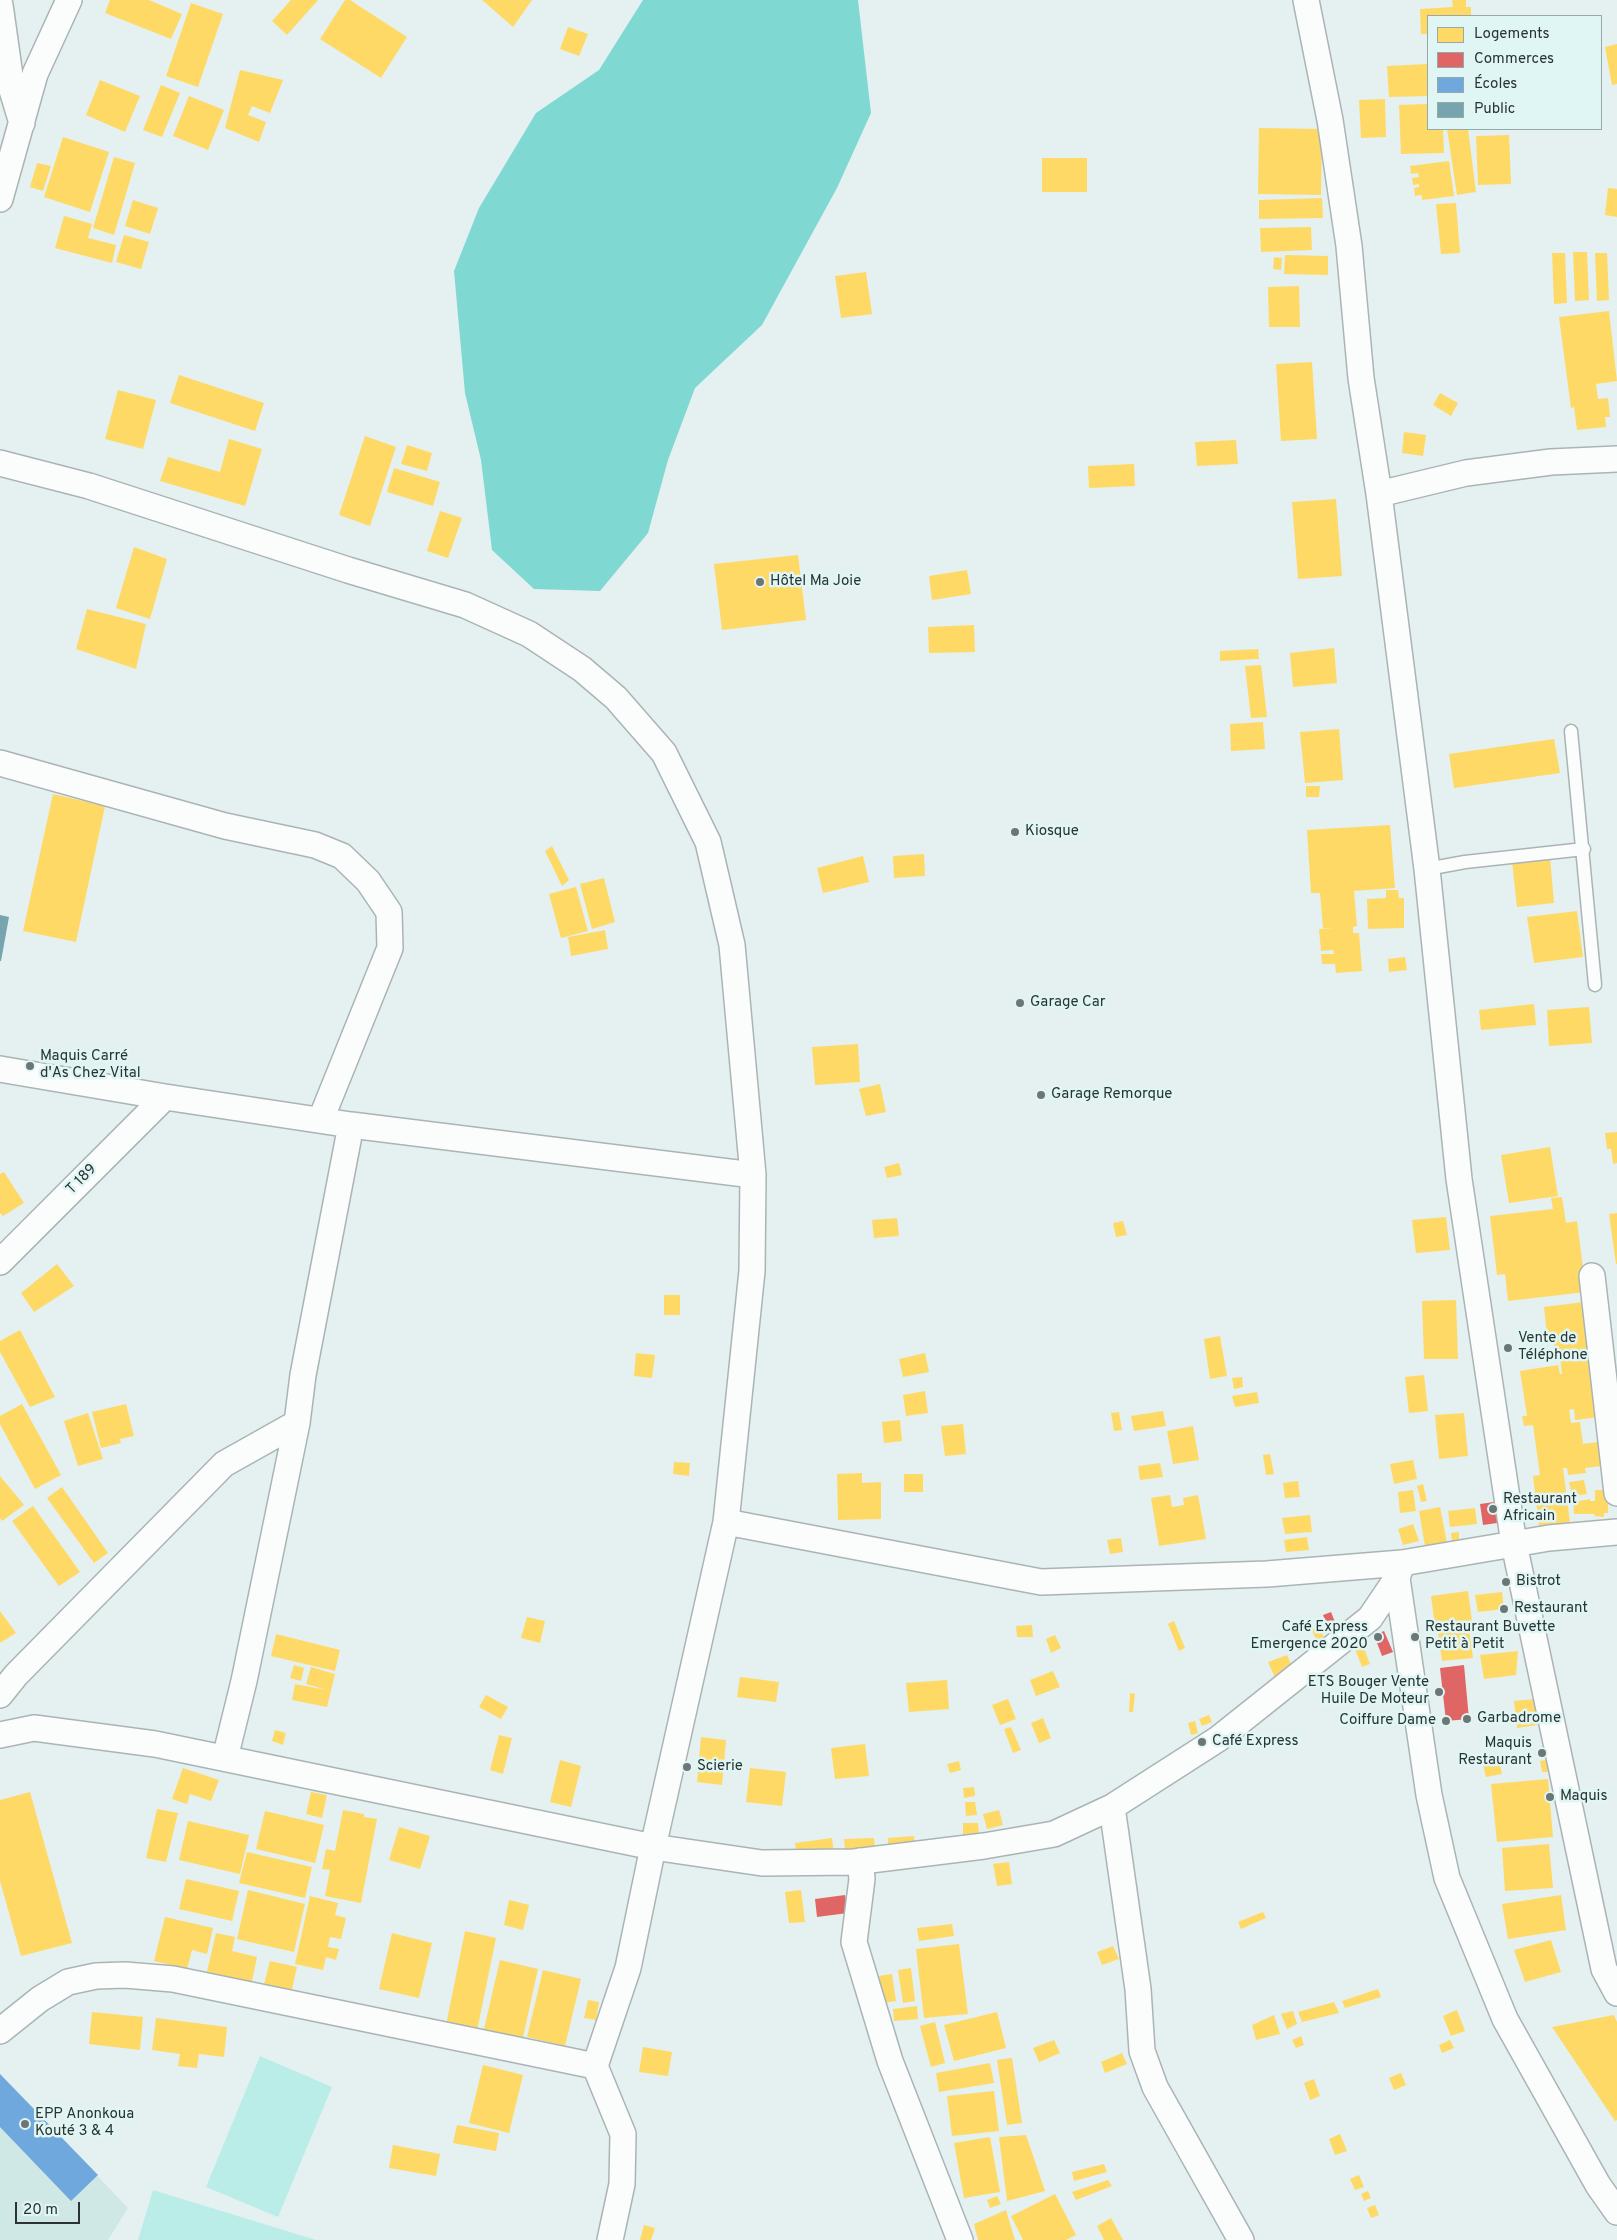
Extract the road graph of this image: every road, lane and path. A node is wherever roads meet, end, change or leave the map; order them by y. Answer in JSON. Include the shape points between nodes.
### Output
{"nodes":[{"id":1,"x":70,"y":0,"type":"edge"},
{"id":2,"x":1306,"y":0,"type":"edge"},
{"id":3,"x":0,"y":4,"type":"edge"},
{"id":4,"x":22,"y":123,"type":"junction"},
{"id":5,"x":0,"y":199,"type":"edge"},
{"id":6,"x":1617,"y":459,"type":"edge"},
{"id":7,"x":0,"y":463,"type":"edge"},
{"id":8,"x":1379,"y":494,"type":"junction"},
{"id":9,"x":1571,"y":731,"type":"dead end"},
{"id":10,"x":0,"y":763,"type":"edge"},
{"id":11,"x":1584,"y":849,"type":"junction"},
{"id":12,"x":1427,"y":869,"type":"junction"},
{"id":13,"x":1595,"y":985,"type":"dead end"},
{"id":14,"x":0,"y":1069,"type":"edge"},
{"id":15,"x":165,"y":1097,"type":"junction"},
{"id":16,"x":321,"y":1119,"type":"junction"},
{"id":17,"x":351,"y":1125,"type":"junction"},
{"id":18,"x":753,"y":1175,"type":"junction"},
{"id":19,"x":0,"y":1262,"type":"edge"},
{"id":20,"x":1592,"y":1276,"type":"dead end"},
{"id":21,"x":297,"y":1423,"type":"junction"},
{"id":22,"x":1617,"y":1493,"type":"edge"},
{"id":23,"x":726,"y":1522,"type":"junction"},
{"id":24,"x":1617,"y":1532,"type":"edge"},
{"id":25,"x":1514,"y":1544,"type":"junction"},
{"id":26,"x":1400,"y":1570,"type":"junction"},
{"id":27,"x":0,"y":1695,"type":"edge"},
{"id":28,"x":0,"y":1734,"type":"edge"},
{"id":29,"x":225,"y":1758,"type":"junction"},
{"id":30,"x":1112,"y":1807,"type":"junction"},
{"id":31,"x":652,"y":1847,"type":"junction"},
{"id":32,"x":860,"y":1861,"type":"junction"},
{"id":33,"x":1617,"y":1992,"type":"edge"},
{"id":34,"x":0,"y":2031,"type":"edge"},
{"id":35,"x":594,"y":2066,"type":"junction"},
{"id":36,"x":1617,"y":2212,"type":"edge"},
{"id":37,"x":610,"y":2240,"type":"edge"},
{"id":38,"x":960,"y":2240,"type":"edge"},
{"id":39,"x":1241,"y":2240,"type":"edge"}],
"edges":[{"from":1,"to":4,"type":"street","via":[[35,74]]},
{"from":2,"to":8,"type":"street","via":[[1330,120],[1349,246],[1361,378]]},
{"from":3,"to":4,"type":"street","via":[[11,80]]},
{"from":4,"to":5,"type":"street"},
{"from":6,"to":8,"type":"street","via":[[1551,462],[1466,473]]},
{"from":7,"to":18,"type":"street","via":[[89,486],[465,605],[529,634],[582,669],[616,698],[664,753],[708,842],[732,945]]},
{"from":8,"to":12,"type":"street"},
{"from":9,"to":11,"type":"lane"},
{"from":10,"to":16,"type":"street","via":[[225,826],[315,845],[342,856],[368,881],[389,912],[390,948]]},
{"from":11,"to":12,"type":"lane"},
{"from":11,"to":13,"type":"lane"},
{"from":12,"to":25,"type":"street","via":[[1459,1179]]},
{"from":14,"to":15,"type":"street"},
{"from":15,"to":16,"type":"street"},
{"from":15,"to":19,"type":"street","name":"T 189"},
{"from":16,"to":17,"type":"street"},
{"from":17,"to":18,"type":"street"},
{"from":17,"to":21,"type":"street","via":[[303,1375]]},
{"from":18,"to":23,"type":"street","via":[[752,1271]]},
{"from":20,"to":22,"type":"street"},
{"from":21,"to":27,"type":"street","via":[[224,1464]]},
{"from":21,"to":29,"type":"street"},
{"from":23,"to":26,"type":"street","via":[[1042,1582]]},
{"from":23,"to":31,"type":"street"},
{"from":24,"to":25,"type":"street"},
{"from":25,"to":26,"type":"street"},
{"from":25,"to":33,"type":"street","via":[[1604,1969]]},
{"from":26,"to":30,"type":"street","via":[[1370,1618],[1218,1739]]},
{"from":26,"to":36,"type":"street","via":[[1429,1795],[1447,1878],[1505,2019]]},
{"from":28,"to":29,"type":"street","via":[[34,1728],[155,1744]]},
{"from":29,"to":31,"type":"street"},
{"from":30,"to":32,"type":"street","via":[[1054,1834]]},
{"from":30,"to":39,"type":"street","via":[[1138,1989],[1142,2051],[1155,2087]]},
{"from":31,"to":32,"type":"street","via":[[762,1863]]},
{"from":31,"to":35,"type":"street","via":[[628,1968]]},
{"from":32,"to":38,"type":"street","via":[[862,1880],[854,1942],[890,2061]]},
{"from":34,"to":35,"type":"street","via":[[40,1999],[68,1982],[96,1976],[126,1976],[173,1979]]},
{"from":35,"to":37,"type":"street","via":[[623,2134],[622,2184]]}]}
